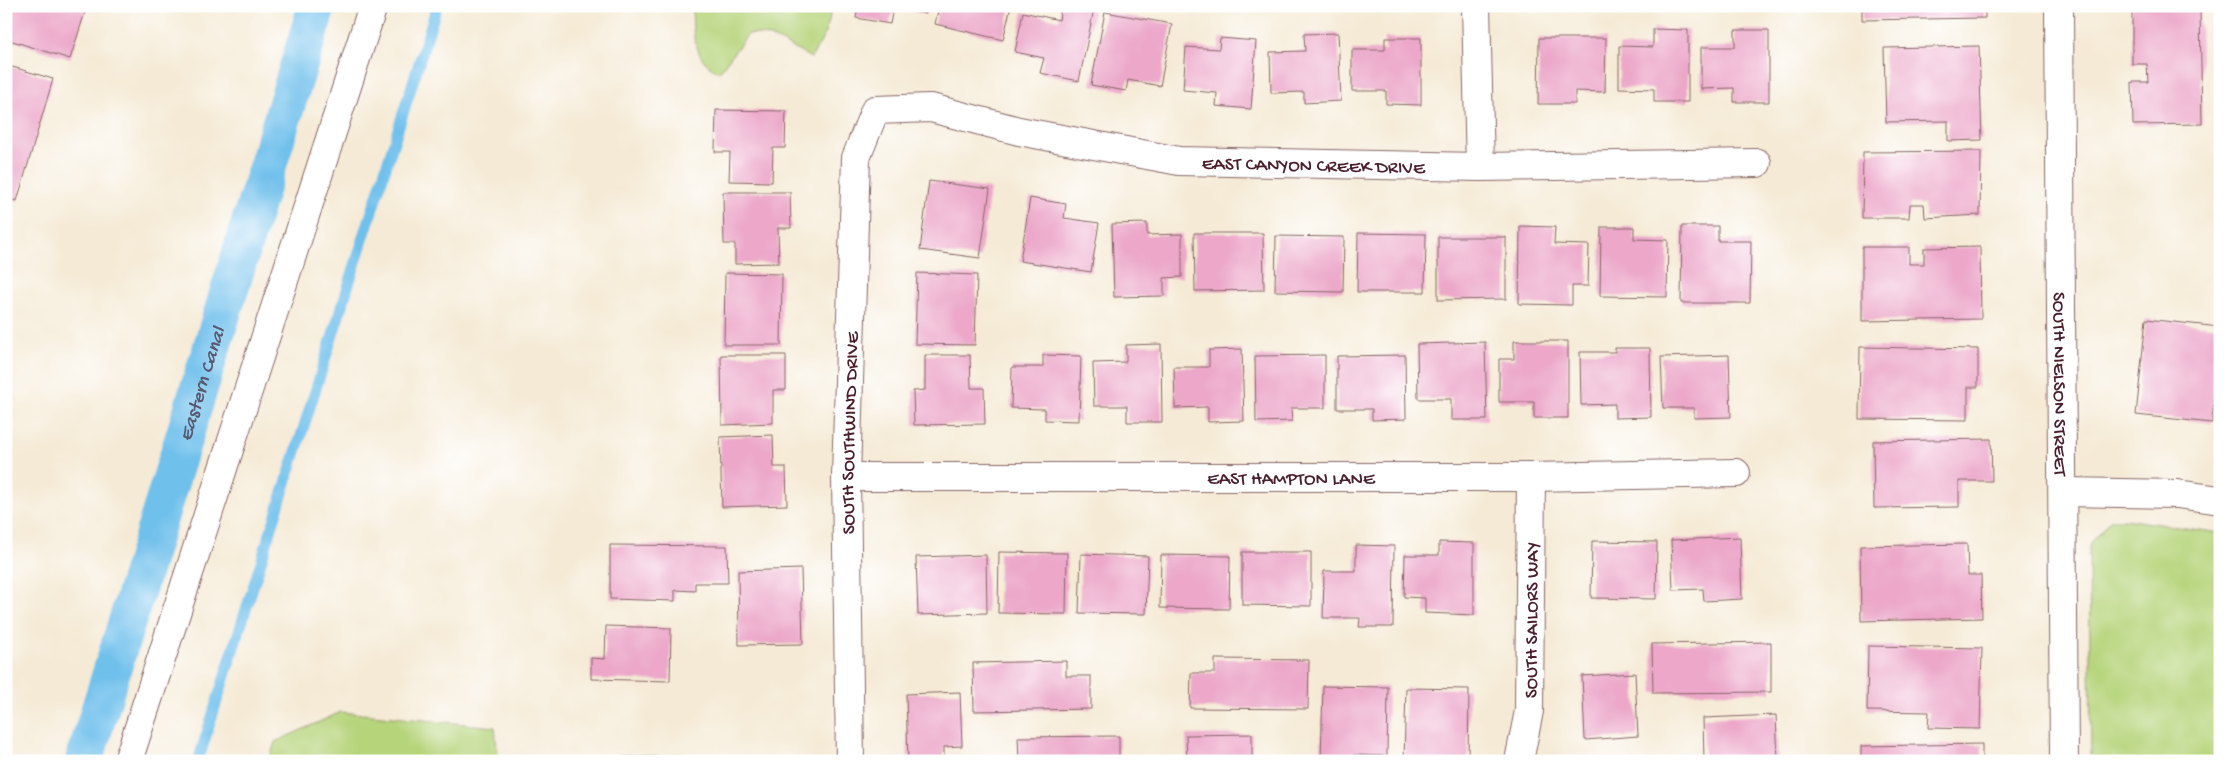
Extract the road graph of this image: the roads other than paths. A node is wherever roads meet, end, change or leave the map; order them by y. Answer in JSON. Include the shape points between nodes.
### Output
{"nodes":[{"id":1,"x":374,"y":6,"type":"edge"},
{"id":2,"x":1476,"y":6,"type":"edge"},
{"id":3,"x":2060,"y":6,"type":"edge"},
{"id":4,"x":875,"y":110,"type":"joint"},
{"id":5,"x":1757,"y":163,"type":"dead end"},
{"id":6,"x":1480,"y":168,"type":"junction"},
{"id":7,"x":1736,"y":473,"type":"dead end"},
{"id":8,"x":846,"y":477,"type":"junction"},
{"id":9,"x":1532,"y":477,"type":"junction"},
{"id":10,"x":2064,"y":492,"type":"junction"},
{"id":11,"x":2220,"y":500,"type":"edge"},
{"id":12,"x":128,"y":761,"type":"edge"},
{"id":13,"x":850,"y":761,"type":"edge"},
{"id":14,"x":1518,"y":761,"type":"edge"},
{"id":15,"x":2064,"y":761,"type":"edge"}],
"edges":[{"from":1,"to":12,"type":"street"},
{"from":2,"to":6,"type":"street"},
{"from":3,"to":10,"type":"street","name":"SOUTH NIELSON STREET"},
{"from":4,"to":6,"type":"street","name":"EAST CANYON CREEK DRIVE","via":[[930,108],[1019,131],[1179,161]]},
{"from":4,"to":8,"type":"street","name":"SOUTH SOUTHWIND DRIVE","via":[[856,158]]},
{"from":5,"to":6,"type":"street","name":"EAST CANYON CREEK DRIVE"},
{"from":7,"to":9,"type":"street","name":"EAST HAMPTON LANE"},
{"from":8,"to":9,"type":"street","name":"EAST HAMPTON LANE"},
{"from":8,"to":13,"type":"street","name":"SOUTH SOUTHWIND DRIVE"},
{"from":9,"to":14,"type":"street","name":"SOUTH SAILORS WAY","via":[[1530,710]]},
{"from":10,"to":11,"type":"street","via":[[2177,494]]},
{"from":10,"to":15,"type":"street","name":"SOUTH NIELSON STREET"}]}
